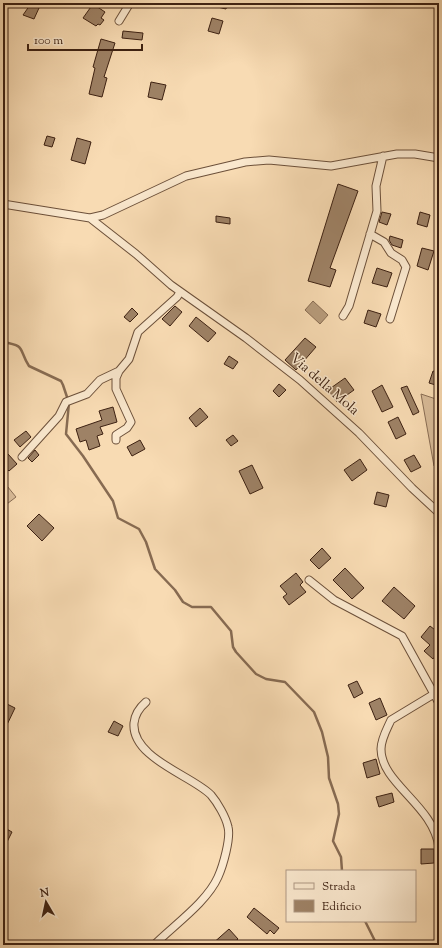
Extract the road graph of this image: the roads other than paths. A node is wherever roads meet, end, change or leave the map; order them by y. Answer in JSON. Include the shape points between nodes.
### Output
{"nodes":[{"id":1,"x":130,"y":3,"type":"edge"},
{"id":2,"x":119,"y":21,"type":"dead end"},
{"id":3,"x":383,"y":156,"type":"junction"},
{"id":4,"x":439,"y":158,"type":"edge"},
{"id":5,"x":3,"y":204,"type":"edge"},
{"id":6,"x":90,"y":218,"type":"junction"},
{"id":7,"x":370,"y":234,"type":"junction"},
{"id":8,"x":180,"y":292,"type":"junction"},
{"id":9,"x":343,"y":316,"type":"dead end"},
{"id":10,"x":390,"y":319,"type":"dead end"},
{"id":11,"x":119,"y":371,"type":"junction"},
{"id":12,"x":116,"y":440,"type":"dead end"},
{"id":13,"x":22,"y":457,"type":"dead end"},
{"id":14,"x":439,"y":513,"type":"edge"},
{"id":15,"x":309,"y":580,"type":"dead end"},
{"id":16,"x":434,"y":694,"type":"junction"},
{"id":17,"x":146,"y":702,"type":"dead end"},
{"id":18,"x":439,"y":703,"type":"edge"},
{"id":19,"x":439,"y":848,"type":"edge"},
{"id":20,"x":439,"y":867,"type":"edge"},
{"id":21,"x":439,"y":884,"type":"edge"},
{"id":22,"x":154,"y":945,"type":"edge"}],
"edges":[{"from":1,"to":2,"type":"street"},
{"from":3,"to":4,"type":"street","via":[[409,154]]},
{"from":3,"to":6,"type":"street","via":[[331,166],[269,160],[245,162],[186,176],[103,215]]},
{"from":3,"to":7,"type":"street","via":[[376,186],[377,211]]},
{"from":5,"to":6,"type":"street"},
{"from":6,"to":8,"type":"street","name":"Via della Mola"},
{"from":7,"to":9,"type":"street","via":[[349,306]]},
{"from":7,"to":10,"type":"street","via":[[384,242],[406,267]]},
{"from":8,"to":11,"type":"street","via":[[138,332],[129,359]]},
{"from":8,"to":14,"type":"street","name":"Via della Mola","via":[[300,380],[359,433]]},
{"from":11,"to":12,"type":"street","via":[[116,389],[131,422],[116,435]]},
{"from":11,"to":13,"type":"street","via":[[100,380],[87,394],[69,401]]},
{"from":15,"to":16,"type":"street","via":[[334,600],[402,636]]},
{"from":16,"to":18,"type":"street"},
{"from":16,"to":19,"type":"street","via":[[391,720],[381,747],[386,768],[426,815]]},
{"from":17,"to":22,"type":"street","via":[[140,707],[134,722],[140,741],[158,761],[211,795],[229,830],[218,878],[192,910]]},
{"from":20,"to":21,"type":"street"}]}
